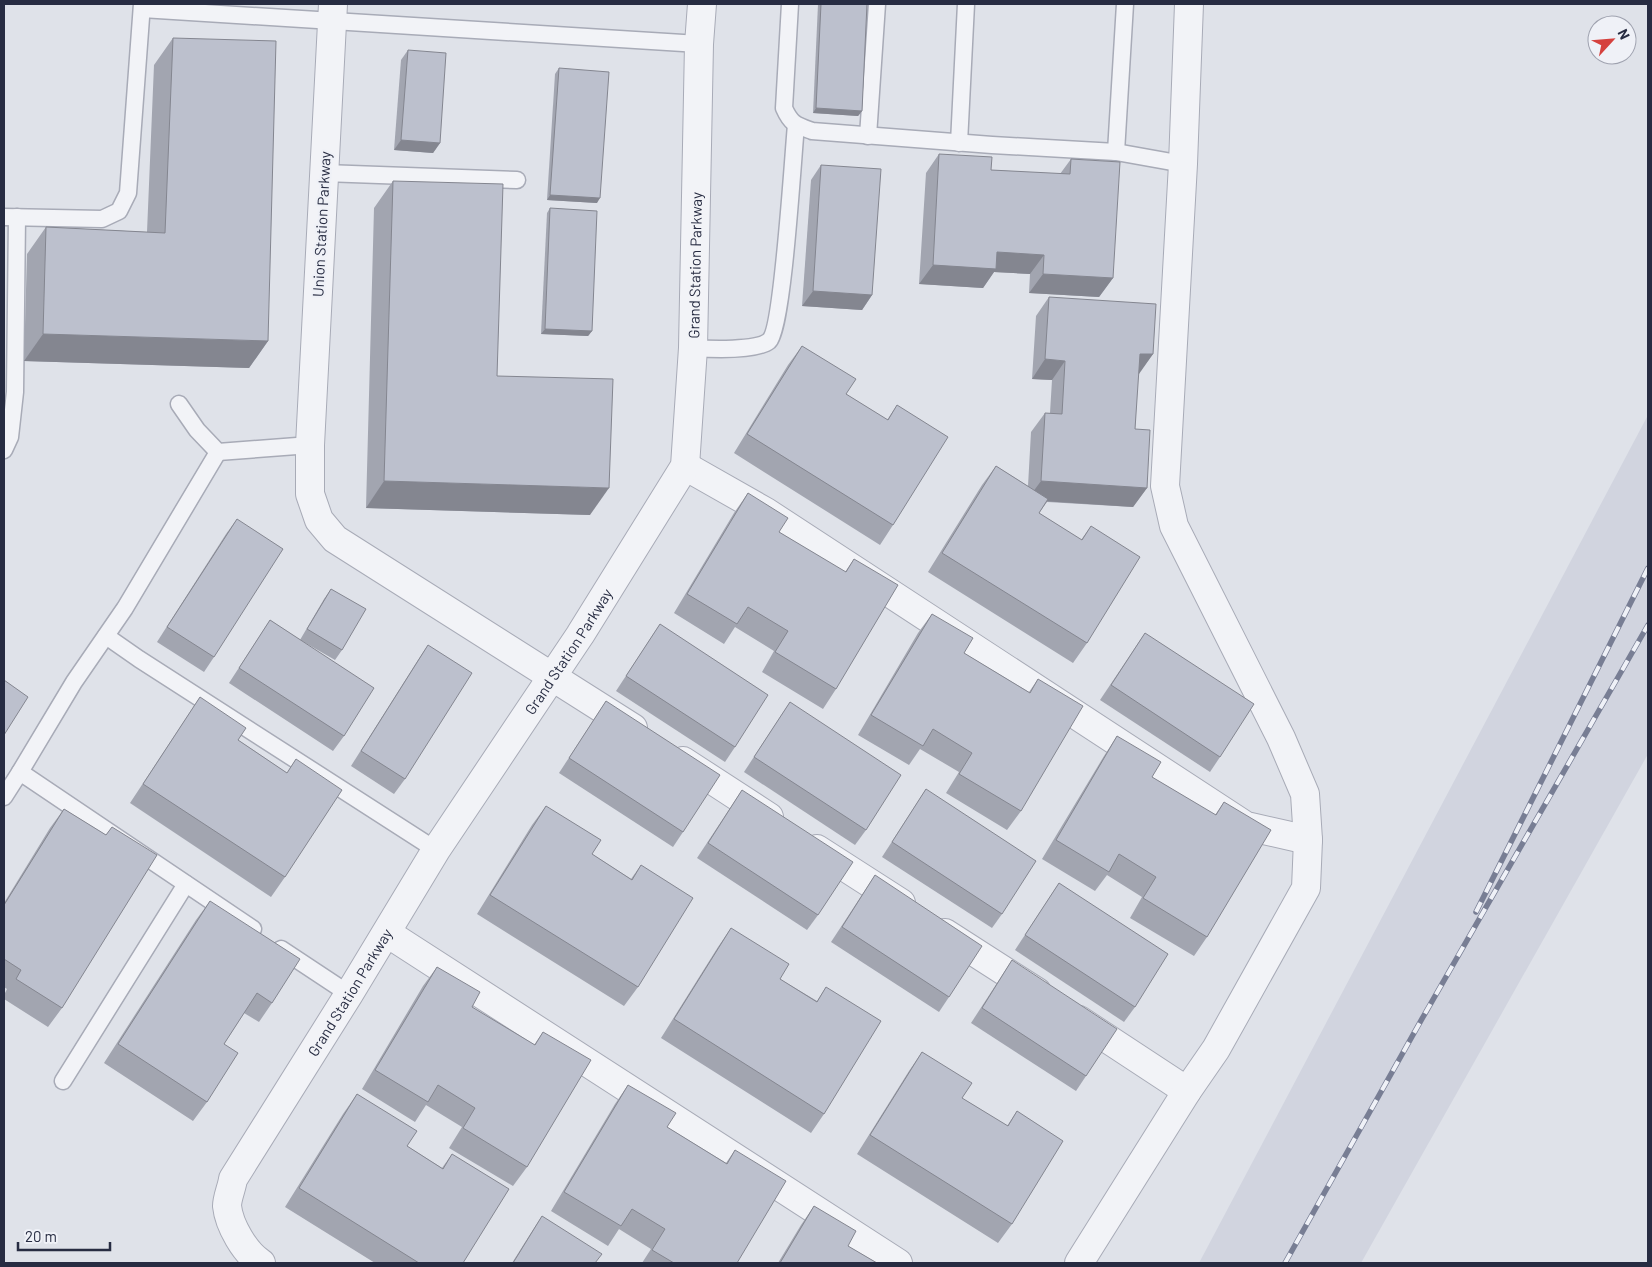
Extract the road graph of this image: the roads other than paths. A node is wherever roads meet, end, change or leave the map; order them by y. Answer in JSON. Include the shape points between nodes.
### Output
{"nodes":[{"id":1,"x":702,"y":4,"type":"edge"},
{"id":2,"x":790,"y":4,"type":"edge"},
{"id":3,"x":877,"y":4,"type":"edge"},
{"id":4,"x":966,"y":4,"type":"edge"},
{"id":5,"x":1125,"y":4,"type":"edge"},
{"id":6,"x":1189,"y":4,"type":"edge"},
{"id":7,"x":142,"y":6,"type":"edge"},
{"id":8,"x":333,"y":12,"type":"edge"},
{"id":9,"x":699,"y":44,"type":"junction"},
{"id":10,"x":796,"y":125,"type":"junction"},
{"id":11,"x":868,"y":136,"type":"junction"},
{"id":12,"x":959,"y":143,"type":"junction"},
{"id":13,"x":1116,"y":152,"type":"junction"},
{"id":14,"x":1183,"y":164,"type":"junction"},
{"id":15,"x":324,"y":173,"type":"junction"},
{"id":16,"x":517,"y":180,"type":"dead end"},
{"id":17,"x":10,"y":217,"type":"edge"},
{"id":18,"x":693,"y":348,"type":"junction"},
{"id":19,"x":179,"y":404,"type":"dead end"},
{"id":20,"x":310,"y":445,"type":"junction"},
{"id":21,"x":4,"y":450,"type":"edge"},
{"id":22,"x":218,"y":452,"type":"junction"},
{"id":23,"x":685,"y":466,"type":"junction"},
{"id":24,"x":106,"y":636,"type":"junction"},
{"id":25,"x":552,"y":676,"type":"junction"},
{"id":26,"x":20,"y":772,"type":"junction"},
{"id":27,"x":4,"y":797,"type":"edge"},
{"id":28,"x":1308,"y":840,"type":"junction"},
{"id":29,"x":436,"y":850,"type":"junction"},
{"id":30,"x":186,"y":884,"type":"junction"},
{"id":31,"x":387,"y":933,"type":"junction"},
{"id":32,"x":349,"y":994,"type":"junction"},
{"id":33,"x":63,"y":1081,"type":"dead end"},
{"id":34,"x":1187,"y":1091,"type":"junction"},
{"id":35,"x":261,"y":1263,"type":"edge"},
{"id":36,"x":898,"y":1263,"type":"edge"},
{"id":37,"x":1079,"y":1263,"type":"edge"}],
"edges":[{"from":1,"to":9,"type":"street","name":"Grand Station Parkway"},
{"from":2,"to":10,"type":"lane","via":[[784,108]]},
{"from":3,"to":11,"type":"lane"},
{"from":4,"to":12,"type":"lane"},
{"from":5,"to":13,"type":"lane"},
{"from":6,"to":14,"type":"street"},
{"from":7,"to":8,"type":"lane"},
{"from":7,"to":17,"type":"lane","via":[[128,193],[119,211],[102,219]]},
{"from":8,"to":9,"type":"lane"},
{"from":8,"to":15,"type":"street","name":"Union Station Parkway"},
{"from":9,"to":18,"type":"street","name":"Grand Station Parkway"},
{"from":10,"to":11,"type":"lane","via":[[812,131]]},
{"from":10,"to":18,"type":"lane","via":[[782,286],[770,340],[761,346]]},
{"from":11,"to":12,"type":"lane"},
{"from":12,"to":13,"type":"lane"},
{"from":13,"to":14,"type":"lane"},
{"from":14,"to":28,"type":"street","via":[[1165,486],[1174,526],[1281,738],[1305,794]]},
{"from":15,"to":16,"type":"lane"},
{"from":15,"to":20,"type":"street","name":"Union Station Parkway"},
{"from":17,"to":21,"type":"lane","via":[[15,392],[10,437]]},
{"from":18,"to":23,"type":"street","name":"Grand Station Parkway"},
{"from":19,"to":22,"type":"lane"},
{"from":20,"to":22,"type":"lane"},
{"from":20,"to":25,"type":"street","name":"Union Station Parkway","via":[[310,494],[319,520],[335,539]]},
{"from":22,"to":24,"type":"lane"},
{"from":23,"to":25,"type":"street","name":"Grand Station Parkway"},
{"from":23,"to":28,"type":"street","via":[[766,512],[1246,826]]},
{"from":24,"to":26,"type":"lane"},
{"from":24,"to":29,"type":"lane"},
{"from":25,"to":29,"type":"street","name":"Grand Station Parkway"},
{"from":25,"to":34,"type":"street","name":"Union Station Parkway"},
{"from":26,"to":27,"type":"lane"},
{"from":26,"to":30,"type":"lane"},
{"from":28,"to":34,"type":"street","via":[[1306,888],[1216,1049]]},
{"from":29,"to":31,"type":"street","name":"Grand Station Parkway"},
{"from":30,"to":32,"type":"lane"},
{"from":30,"to":33,"type":"lane"},
{"from":31,"to":32,"type":"street","name":"Grand Station Parkway"},
{"from":31,"to":36,"type":"street"},
{"from":32,"to":35,"type":"street","name":"Grand Station Parkway","via":[[234,1179],[227,1206],[235,1232],[254,1259]]},
{"from":34,"to":37,"type":"street"}]}
